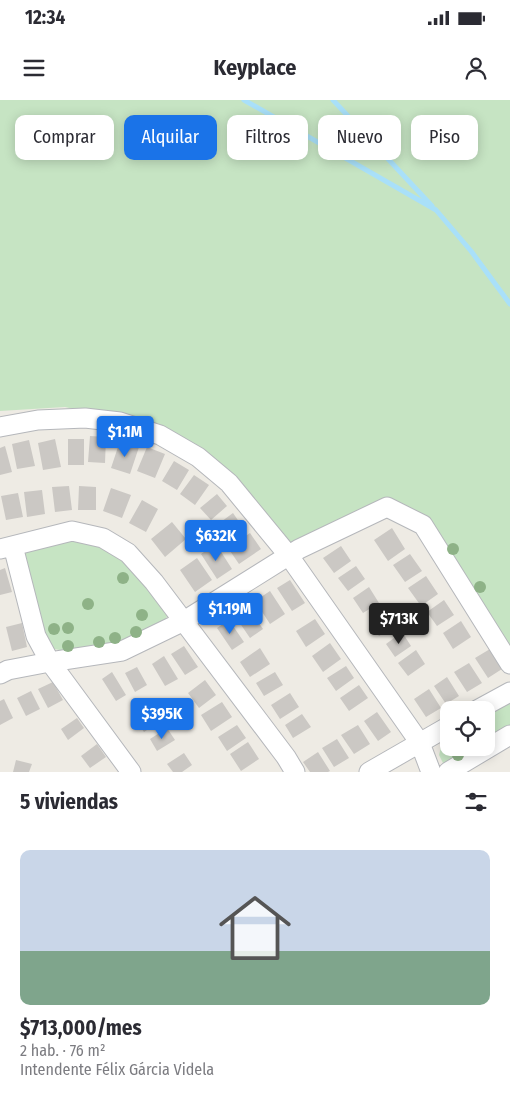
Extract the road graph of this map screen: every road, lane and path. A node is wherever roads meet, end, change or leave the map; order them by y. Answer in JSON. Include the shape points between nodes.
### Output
{"nodes":[{"id":1,"x":0,"y":427,"type":"edge"},
{"id":2,"x":6,"y":548,"type":"edge"},
{"id":3,"x":289,"y":556,"type":"junction"},
{"id":4,"x":184,"y":621,"type":"junction"},
{"id":5,"x":50,"y":662,"type":"junction"},
{"id":6,"x":510,"y":664,"type":"edge"},
{"id":7,"x":0,"y":674,"type":"edge"},
{"id":8,"x":510,"y":692,"type":"edge"},
{"id":9,"x":494,"y":701,"type":"edge"},
{"id":10,"x":440,"y":731,"type":"edge"},
{"id":11,"x":510,"y":735,"type":"edge"},
{"id":12,"x":420,"y":743,"type":"junction"},
{"id":13,"x":131,"y":772,"type":"edge"},
{"id":14,"x":295,"y":772,"type":"edge"},
{"id":15,"x":369,"y":772,"type":"edge"},
{"id":16,"x":431,"y":772,"type":"edge"},
{"id":17,"x":448,"y":772,"type":"edge"}],
"edges":[{"from":1,"to":3,"type":"street","via":[[38,420],[86,418],[120,422],[160,435],[198,457],[229,483]]},
{"from":2,"to":4,"type":"street","via":[[72,531],[103,538],[128,553]]},
{"from":2,"to":5,"type":"street","via":[[36,636]]},
{"from":3,"to":4,"type":"street"},
{"from":3,"to":6,"type":"street","via":[[387,506],[422,525]]},
{"from":3,"to":12,"type":"street"},
{"from":4,"to":5,"type":"street","via":[[122,651]]},
{"from":4,"to":14,"type":"street"},
{"from":5,"to":7,"type":"street"},
{"from":5,"to":13,"type":"street"},
{"from":8,"to":9,"type":"street"},
{"from":10,"to":12,"type":"street"},
{"from":11,"to":17,"type":"street"},
{"from":12,"to":15,"type":"street"},
{"from":12,"to":16,"type":"street"}]}
